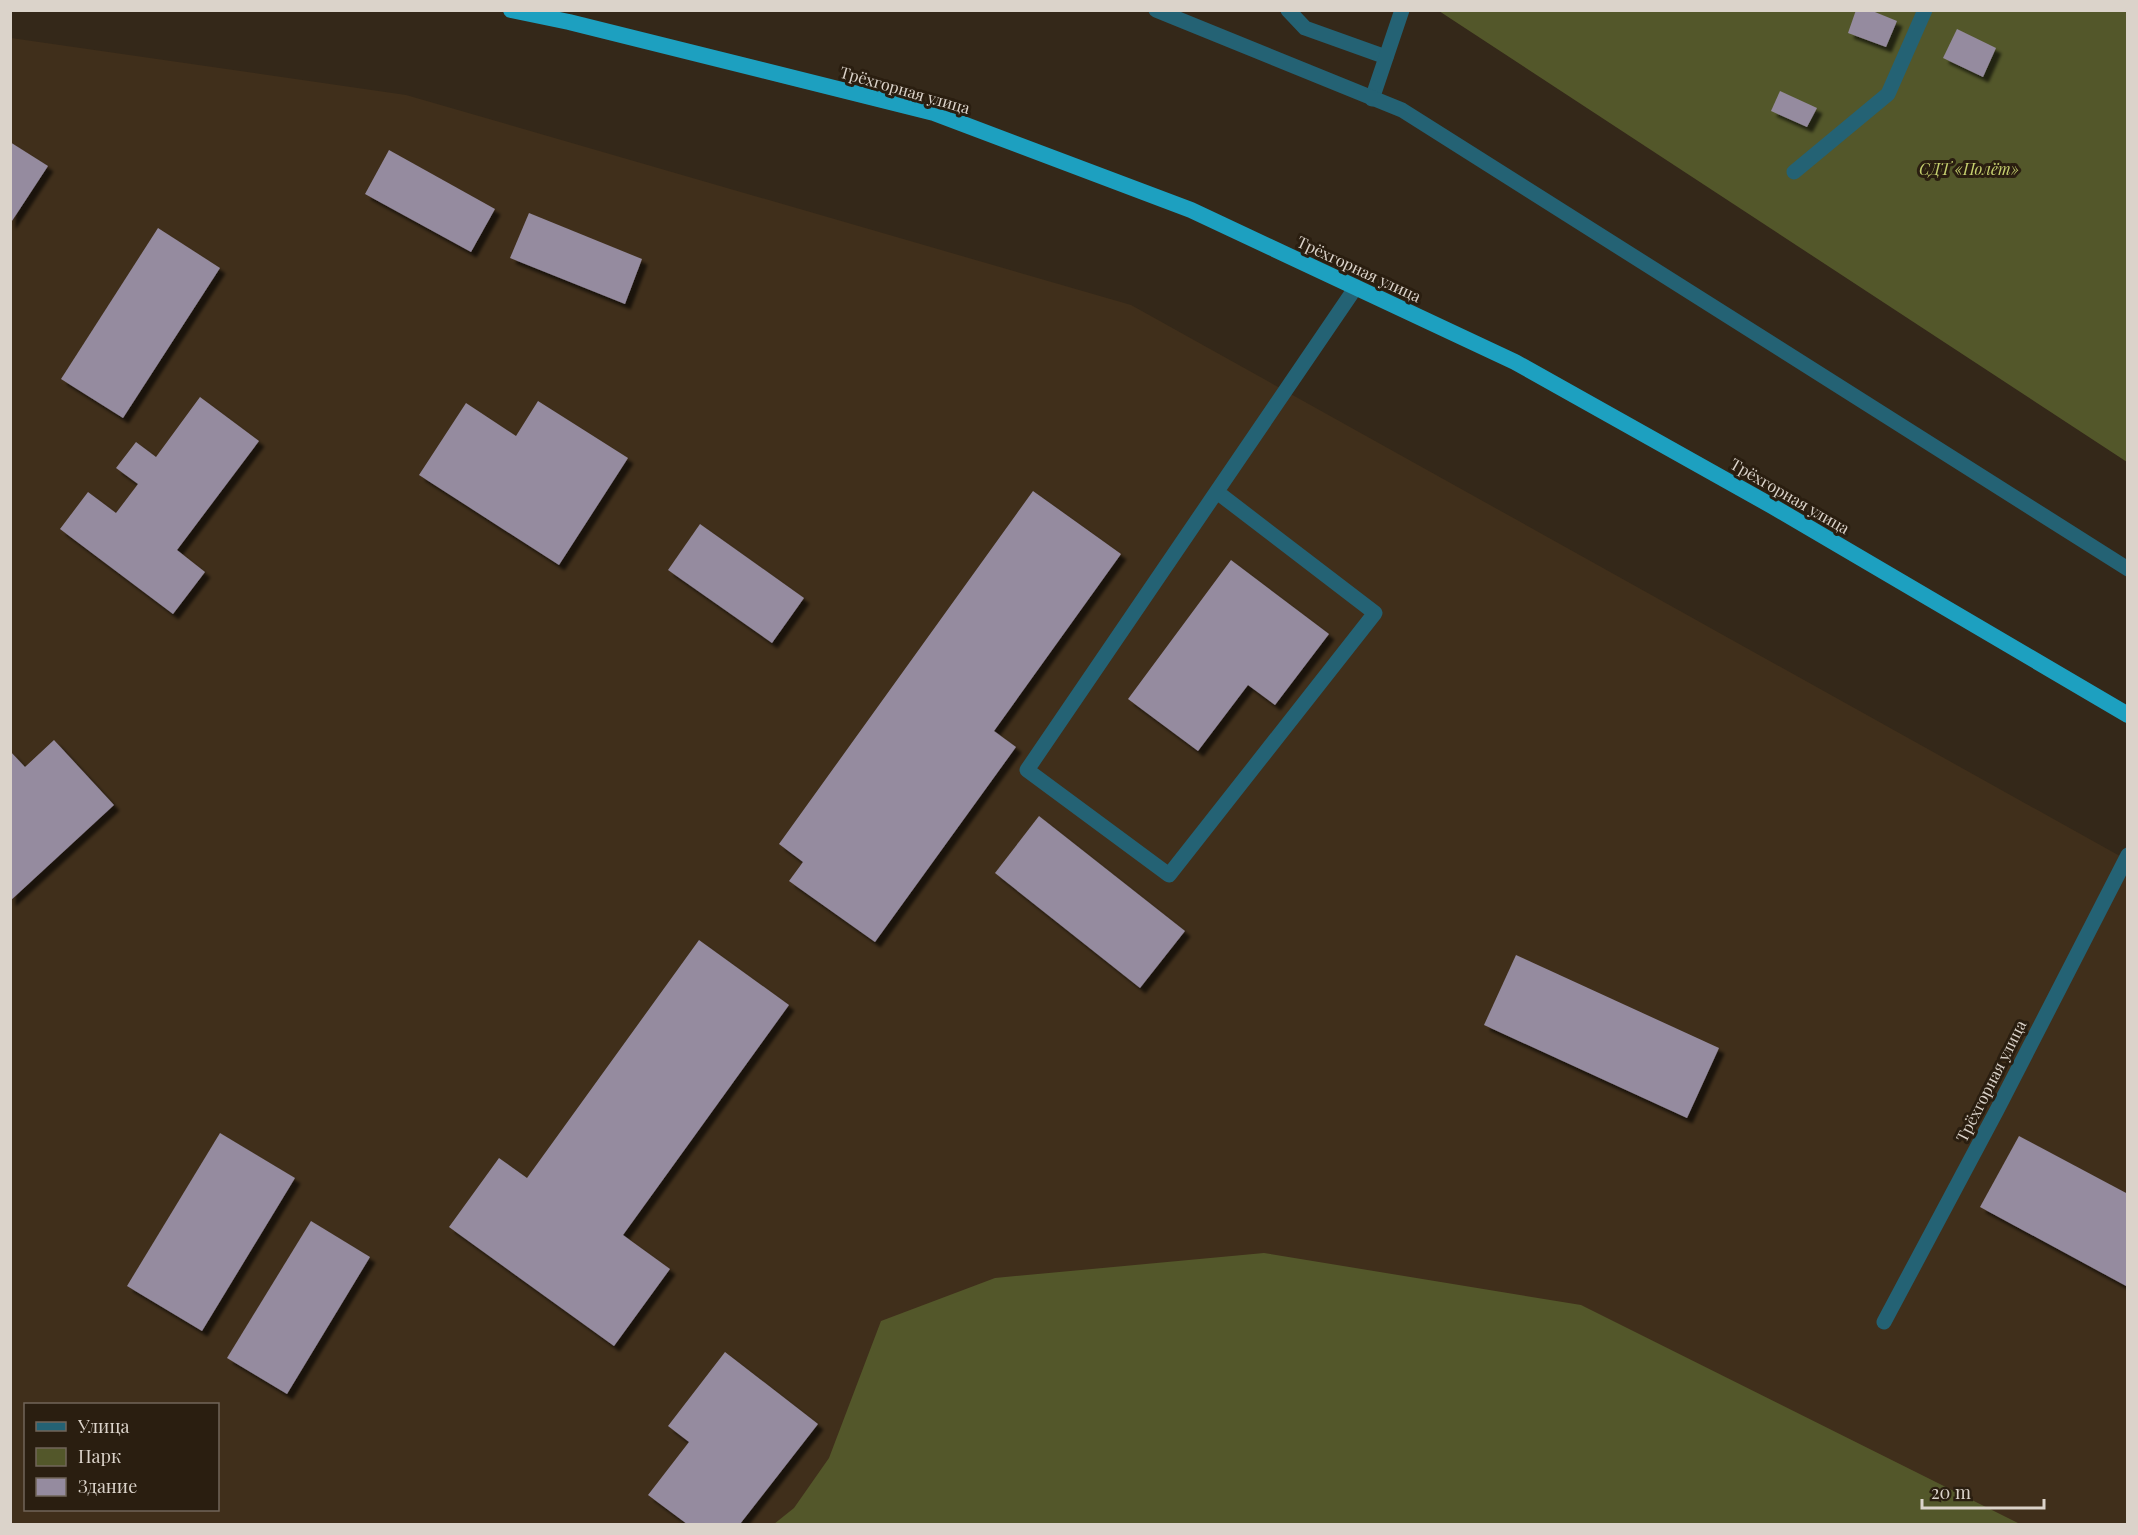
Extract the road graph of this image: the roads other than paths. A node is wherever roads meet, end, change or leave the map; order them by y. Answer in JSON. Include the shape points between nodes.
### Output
{"nodes":[{"id":1,"x":511,"y":10,"type":"edge"},
{"id":2,"x":1156,"y":10,"type":"edge"},
{"id":3,"x":1288,"y":10,"type":"edge"},
{"id":4,"x":1402,"y":10,"type":"edge"},
{"id":5,"x":1925,"y":10,"type":"edge"},
{"id":6,"x":1386,"y":57,"type":"junction"},
{"id":7,"x":1372,"y":99,"type":"junction"},
{"id":8,"x":1794,"y":172,"type":"dead end"},
{"id":9,"x":1356,"y":287,"type":"junction"},
{"id":10,"x":1217,"y":492,"type":"junction"},
{"id":11,"x":2127,"y":569,"type":"edge"},
{"id":12,"x":2127,"y":715,"type":"edge"},
{"id":13,"x":2127,"y":855,"type":"edge"},
{"id":14,"x":1884,"y":1322,"type":"dead end"}],
"edges":[{"from":1,"to":9,"type":"highway","name":"Трёхгорная улица","via":[[934,114],[1191,210]]},
{"from":2,"to":7,"type":"street"},
{"from":3,"to":6,"type":"street","via":[[1305,28]]},
{"from":4,"to":6,"type":"street"},
{"from":5,"to":8,"type":"street","via":[[1888,94]]},
{"from":6,"to":7,"type":"street"},
{"from":7,"to":11,"type":"street","via":[[1402,110]]},
{"from":9,"to":10,"type":"street"},
{"from":9,"to":12,"type":"highway","name":"Трёхгорная улица","via":[[1525,368],[1772,506]]},
{"from":10,"to":10,"type":"street","via":[[1028,770],[1169,875],[1375,613]]},
{"from":13,"to":14,"type":"street","name":"Трёхгорная улица"}]}
